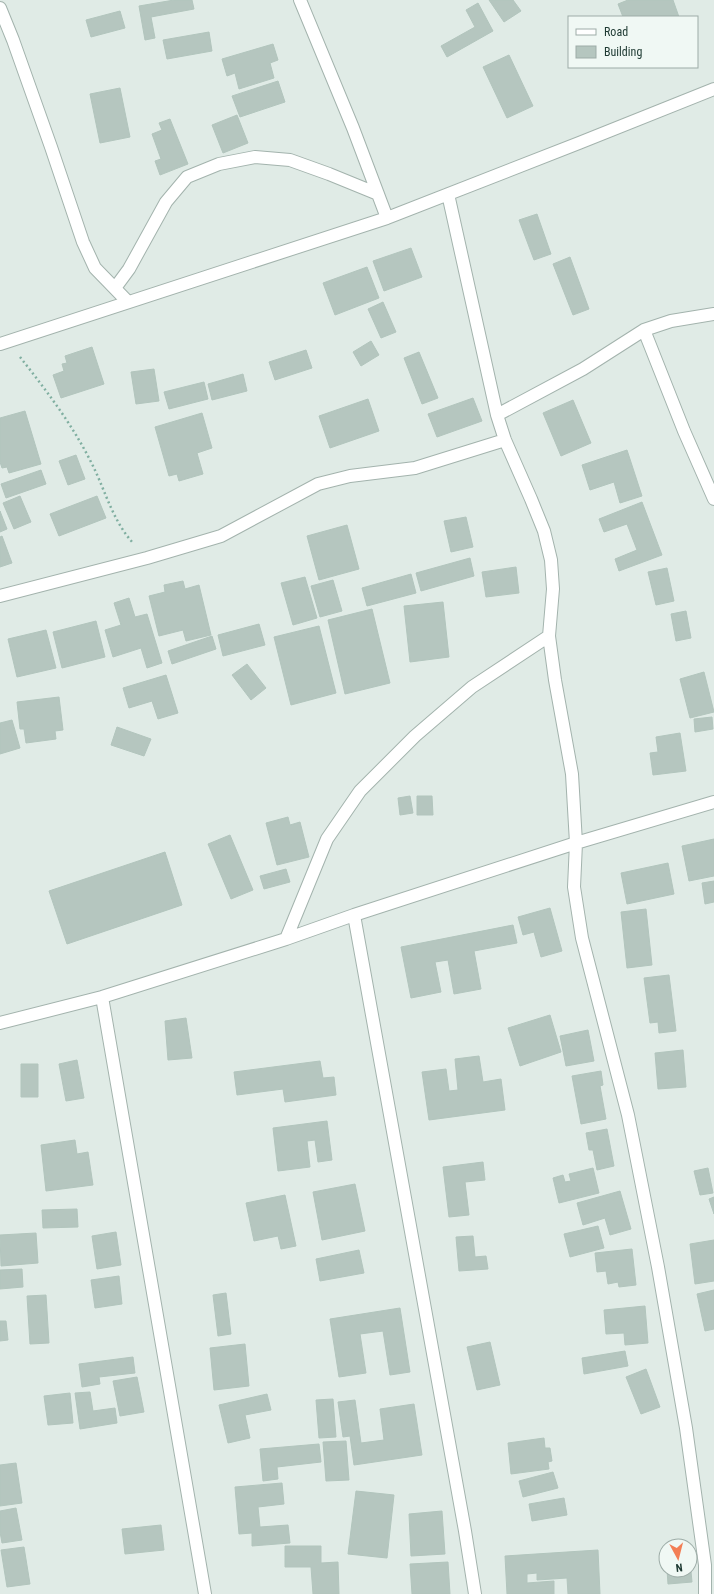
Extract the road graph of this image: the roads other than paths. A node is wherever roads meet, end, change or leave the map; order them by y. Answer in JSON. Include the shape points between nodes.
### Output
{"nodes":[{"id":1,"x":300,"y":0,"type":"edge"},
{"id":2,"x":0,"y":8,"type":"edge"},
{"id":3,"x":714,"y":89,"type":"edge"},
{"id":4,"x":378,"y":194,"type":"junction"},
{"id":5,"x":448,"y":194,"type":"junction"},
{"id":6,"x":387,"y":218,"type":"junction"},
{"id":7,"x":115,"y":288,"type":"junction"},
{"id":8,"x":128,"y":302,"type":"junction"},
{"id":9,"x":714,"y":314,"type":"edge"},
{"id":10,"x":644,"y":330,"type":"junction"},
{"id":11,"x":4,"y":343,"type":"edge"},
{"id":12,"x":497,"y":415,"type":"junction"},
{"id":13,"x":505,"y":440,"type":"junction"},
{"id":14,"x":714,"y":499,"type":"edge"},
{"id":15,"x":0,"y":596,"type":"edge"},
{"id":16,"x":549,"y":636,"type":"junction"},
{"id":17,"x":714,"y":802,"type":"edge"},
{"id":18,"x":576,"y":843,"type":"junction"},
{"id":19,"x":354,"y":915,"type":"junction"},
{"id":20,"x":286,"y":939,"type":"junction"},
{"id":21,"x":102,"y":997,"type":"junction"},
{"id":22,"x":0,"y":1023,"type":"edge"},
{"id":23,"x":205,"y":1594,"type":"edge"},
{"id":24,"x":475,"y":1594,"type":"edge"},
{"id":25,"x":705,"y":1594,"type":"edge"}],
"edges":[{"from":1,"to":4,"type":"street"},
{"from":2,"to":7,"type":"street","via":[[83,242],[95,268]]},
{"from":3,"to":5,"type":"street"},
{"from":4,"to":6,"type":"street"},
{"from":4,"to":7,"type":"street","via":[[290,160],[255,158],[219,164],[187,177],[166,202],[129,269]]},
{"from":5,"to":6,"type":"street"},
{"from":5,"to":12,"type":"street"},
{"from":6,"to":8,"type":"street"},
{"from":7,"to":8,"type":"street"},
{"from":8,"to":11,"type":"street"},
{"from":9,"to":10,"type":"street","via":[[671,321]]},
{"from":10,"to":12,"type":"street","via":[[583,369]]},
{"from":10,"to":14,"type":"street"},
{"from":12,"to":13,"type":"street"},
{"from":13,"to":15,"type":"street","via":[[415,468],[350,476],[318,484],[221,536]]},
{"from":13,"to":16,"type":"street","via":[[539,518],[552,560],[553,589]]},
{"from":16,"to":18,"type":"street","via":[[572,774]]},
{"from":16,"to":20,"type":"street","via":[[472,687],[415,736],[360,791],[328,839]]},
{"from":17,"to":18,"type":"street"},
{"from":18,"to":19,"type":"street"},
{"from":18,"to":25,"type":"street","via":[[574,887],[582,938],[628,1115],[658,1267],[686,1428],[705,1565]]},
{"from":19,"to":20,"type":"street"},
{"from":19,"to":24,"type":"street"},
{"from":20,"to":21,"type":"street"},
{"from":21,"to":22,"type":"street"},
{"from":21,"to":23,"type":"street"}]}
